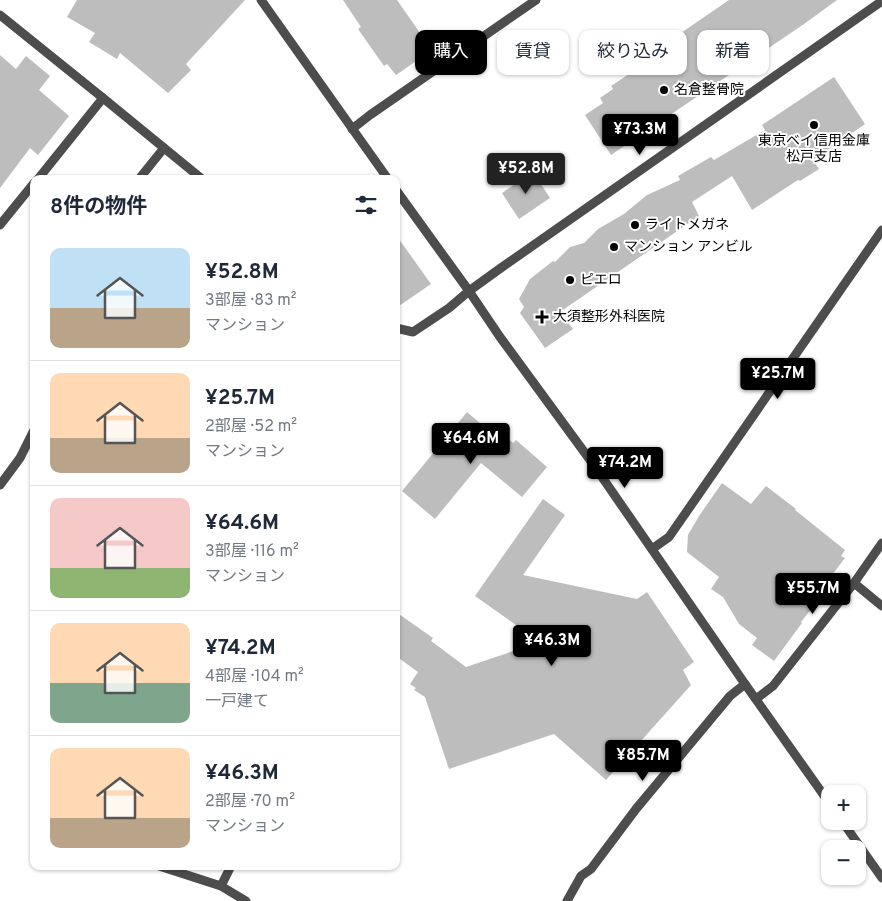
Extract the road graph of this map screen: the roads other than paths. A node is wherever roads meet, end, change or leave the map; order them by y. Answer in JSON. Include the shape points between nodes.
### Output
{"nodes":[{"id":1,"x":261,"y":0,"type":"edge"},
{"id":2,"x":536,"y":0,"type":"edge"},
{"id":3,"x":882,"y":1,"type":"edge"},
{"id":4,"x":0,"y":15,"type":"edge"},
{"id":5,"x":103,"y":98,"type":"junction"},
{"id":6,"x":352,"y":129,"type":"junction"},
{"id":7,"x":164,"y":148,"type":"junction"},
{"id":8,"x":41,"y":175,"type":"edge"},
{"id":9,"x":143,"y":175,"type":"edge"},
{"id":10,"x":197,"y":175,"type":"edge"},
{"id":11,"x":385,"y":175,"type":"edge"},
{"id":12,"x":30,"y":189,"type":"edge"},
{"id":13,"x":400,"y":195,"type":"edge"},
{"id":14,"x":0,"y":225,"type":"edge"},
{"id":15,"x":882,"y":230,"type":"edge"},
{"id":16,"x":470,"y":291,"type":"junction"},
{"id":17,"x":400,"y":329,"type":"edge"},
{"id":18,"x":30,"y":438,"type":"edge"},
{"id":19,"x":0,"y":485,"type":"edge"},
{"id":20,"x":882,"y":543,"type":"edge"},
{"id":21,"x":652,"y":550,"type":"junction"},
{"id":22,"x":854,"y":583,"type":"junction"},
{"id":23,"x":882,"y":606,"type":"edge"},
{"id":24,"x":745,"y":684,"type":"junction"},
{"id":25,"x":756,"y":699,"type":"junction"},
{"id":26,"x":821,"y":791,"type":"edge"},
{"id":27,"x":848,"y":830,"type":"edge"},
{"id":28,"x":172,"y":870,"type":"edge"},
{"id":29,"x":229,"y":870,"type":"edge"},
{"id":30,"x":882,"y":878,"type":"edge"},
{"id":31,"x":221,"y":886,"type":"junction"},
{"id":32,"x":246,"y":901,"type":"edge"},
{"id":33,"x":567,"y":901,"type":"edge"}],
"edges":[{"from":1,"to":6,"type":"street"},
{"from":2,"to":6,"type":"street"},
{"from":3,"to":16,"type":"street"},
{"from":4,"to":5,"type":"street"},
{"from":5,"to":7,"type":"street"},
{"from":5,"to":8,"type":"street"},
{"from":6,"to":11,"type":"street"},
{"from":7,"to":9,"type":"street"},
{"from":7,"to":10,"type":"street"},
{"from":12,"to":14,"type":"street"},
{"from":13,"to":16,"type":"street"},
{"from":15,"to":21,"type":"street","via":[[669,537]]},
{"from":16,"to":17,"type":"street","via":[[412,332]]},
{"from":16,"to":21,"type":"street"},
{"from":18,"to":19,"type":"street"},
{"from":20,"to":22,"type":"street"},
{"from":21,"to":24,"type":"street"},
{"from":22,"to":23,"type":"street"},
{"from":22,"to":25,"type":"street","via":[[773,686]]},
{"from":24,"to":25,"type":"street"},
{"from":24,"to":33,"type":"street","via":[[730,696],[636,809],[591,869],[581,876]]},
{"from":25,"to":26,"type":"street"},
{"from":27,"to":30,"type":"street"},
{"from":28,"to":31,"type":"street"},
{"from":29,"to":31,"type":"street"},
{"from":31,"to":32,"type":"street"}]}
